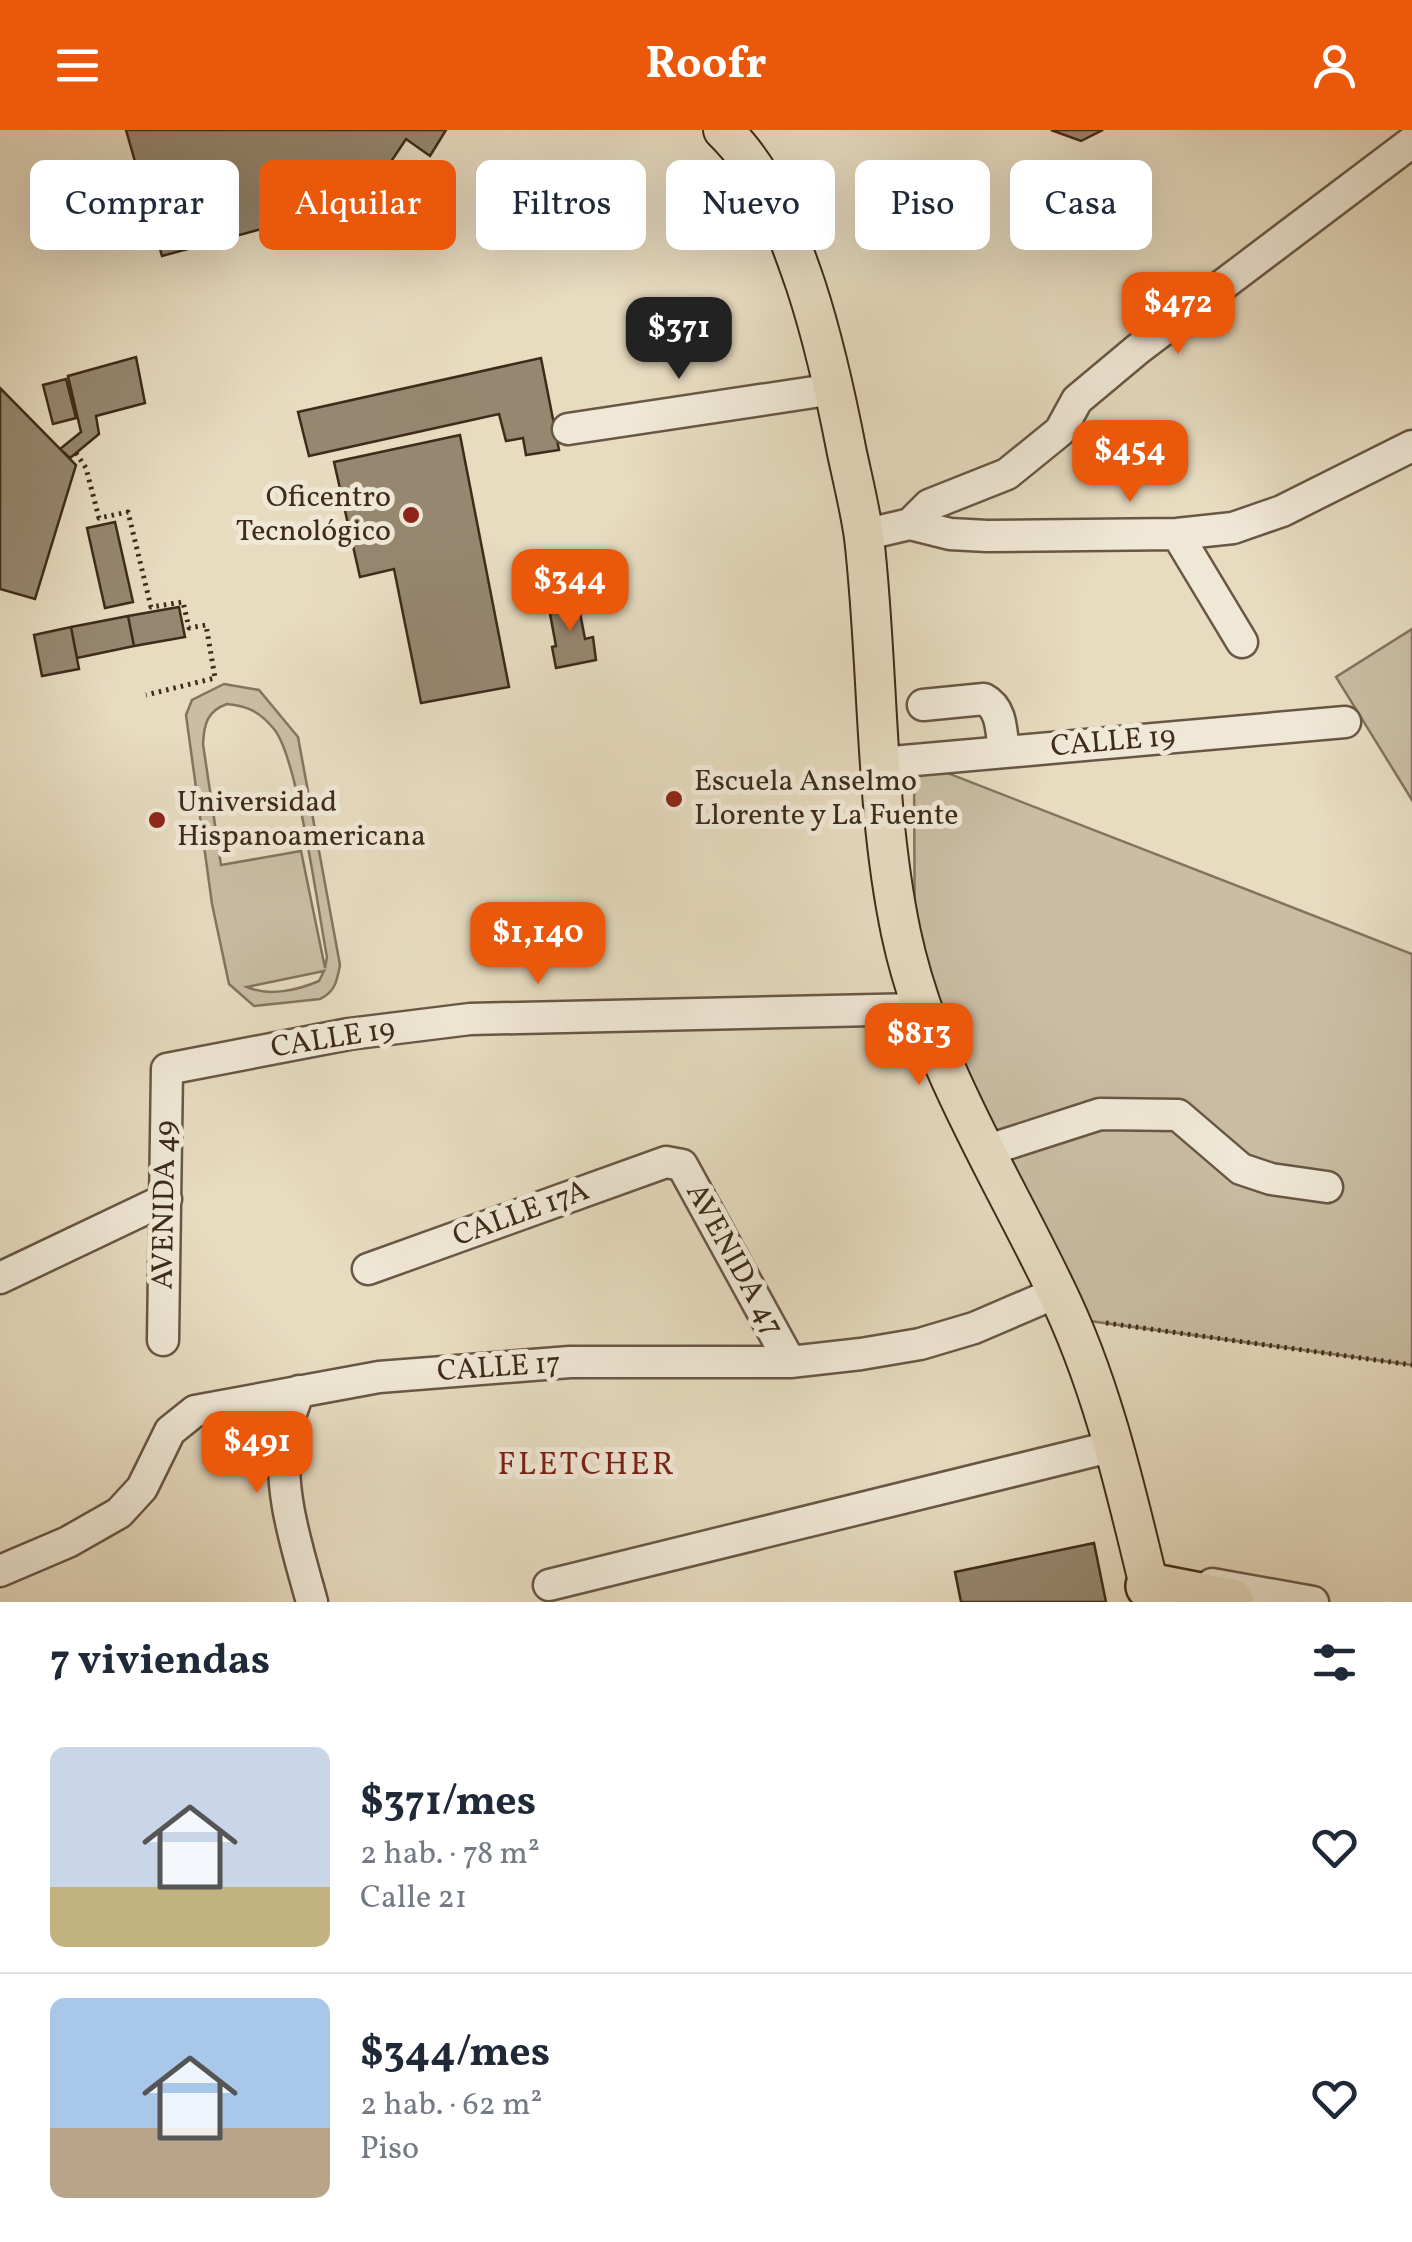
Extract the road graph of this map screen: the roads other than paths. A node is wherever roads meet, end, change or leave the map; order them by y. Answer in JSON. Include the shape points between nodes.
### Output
{"nodes":[{"id":1,"x":730,"y":132,"type":"edge"},
{"id":2,"x":1412,"y":142,"type":"edge"},
{"id":3,"x":834,"y":389,"type":"junction"},
{"id":4,"x":568,"y":429,"type":"dead end"},
{"id":5,"x":1412,"y":446,"type":"edge"},
{"id":6,"x":910,"y":524,"type":"junction"},
{"id":7,"x":863,"y":534,"type":"junction"},
{"id":8,"x":1178,"y":534,"type":"junction"},
{"id":9,"x":1242,"y":642,"type":"dead end"},
{"id":10,"x":923,"y":705,"type":"dead end"},
{"id":11,"x":1345,"y":722,"type":"dead end"},
{"id":12,"x":1004,"y":752,"type":"junction"},
{"id":13,"x":881,"y":763,"type":"junction"},
{"id":14,"x":920,"y":1009,"type":"junction"},
{"id":15,"x":166,"y":1069,"type":"joint"},
{"id":16,"x":985,"y":1152,"type":"junction"},
{"id":17,"x":674,"y":1162,"type":"joint"},
{"id":18,"x":1327,"y":1186,"type":"dead end"},
{"id":19,"x":166,"y":1200,"type":"junction"},
{"id":20,"x":368,"y":1270,"type":"dead end"},
{"id":21,"x":0,"y":1278,"type":"edge"},
{"id":22,"x":1063,"y":1305,"type":"junction"},
{"id":23,"x":164,"y":1340,"type":"dead end"},
{"id":24,"x":790,"y":1362,"type":"junction"},
{"id":25,"x":299,"y":1390,"type":"junction"},
{"id":26,"x":1114,"y":1446,"type":"junction"},
{"id":27,"x":0,"y":1571,"type":"edge"},
{"id":28,"x":549,"y":1585,"type":"dead end"},
{"id":29,"x":1149,"y":1587,"type":"edge"},
{"id":30,"x":312,"y":1602,"type":"edge"},
{"id":31,"x":1231,"y":1602,"type":"edge"},
{"id":32,"x":1313,"y":1602,"type":"edge"}],
"edges":[{"from":1,"to":3,"type":"main road","via":[[770,191],[816,315]]},
{"from":2,"to":6,"type":"street","via":[[1122,362],[1077,400],[1060,431],[1007,474],[929,505]]},
{"from":3,"to":4,"type":"street"},
{"from":3,"to":7,"type":"main road"},
{"from":5,"to":8,"type":"street","via":[[1282,511],[1234,528]]},
{"from":6,"to":7,"type":"street"},
{"from":6,"to":8,"type":"street","via":[[987,536]]},
{"from":7,"to":13,"type":"main road"},
{"from":8,"to":9,"type":"street"},
{"from":10,"to":12,"type":"street","via":[[984,699],[993,704]]},
{"from":11,"to":12,"type":"street","name":"CALLE 19"},
{"from":12,"to":13,"type":"street","name":"CALLE 19"},
{"from":13,"to":14,"type":"main road","via":[[900,931]]},
{"from":14,"to":15,"type":"street","name":"CALLE 19","via":[[470,1019]]},
{"from":14,"to":16,"type":"main road"},
{"from":15,"to":19,"type":"street","name":"AVENIDA 49"},
{"from":16,"to":18,"type":"street","via":[[1100,1114],[1178,1115],[1241,1169]]},
{"from":16,"to":22,"type":"main road"},
{"from":17,"to":20,"type":"street","name":"CALLE 17A"},
{"from":17,"to":24,"type":"street","name":"AVENIDA 47"},
{"from":19,"to":21,"type":"street"},
{"from":19,"to":23,"type":"street","name":"AVENIDA 49"},
{"from":22,"to":24,"type":"street","name":"CALLE 17","via":[[920,1344]]},
{"from":22,"to":26,"type":"main road"},
{"from":24,"to":25,"type":"street","name":"CALLE 17","via":[[570,1362]]},
{"from":25,"to":27,"type":"street","name":"CALLE 17","via":[[195,1411],[170,1431],[142,1488],[120,1512]]},
{"from":25,"to":30,"type":"street","via":[[284,1461]]},
{"from":26,"to":28,"type":"street"},
{"from":26,"to":29,"type":"main road"},
{"from":29,"to":31,"type":"highway"},
{"from":29,"to":32,"type":"street"}]}
